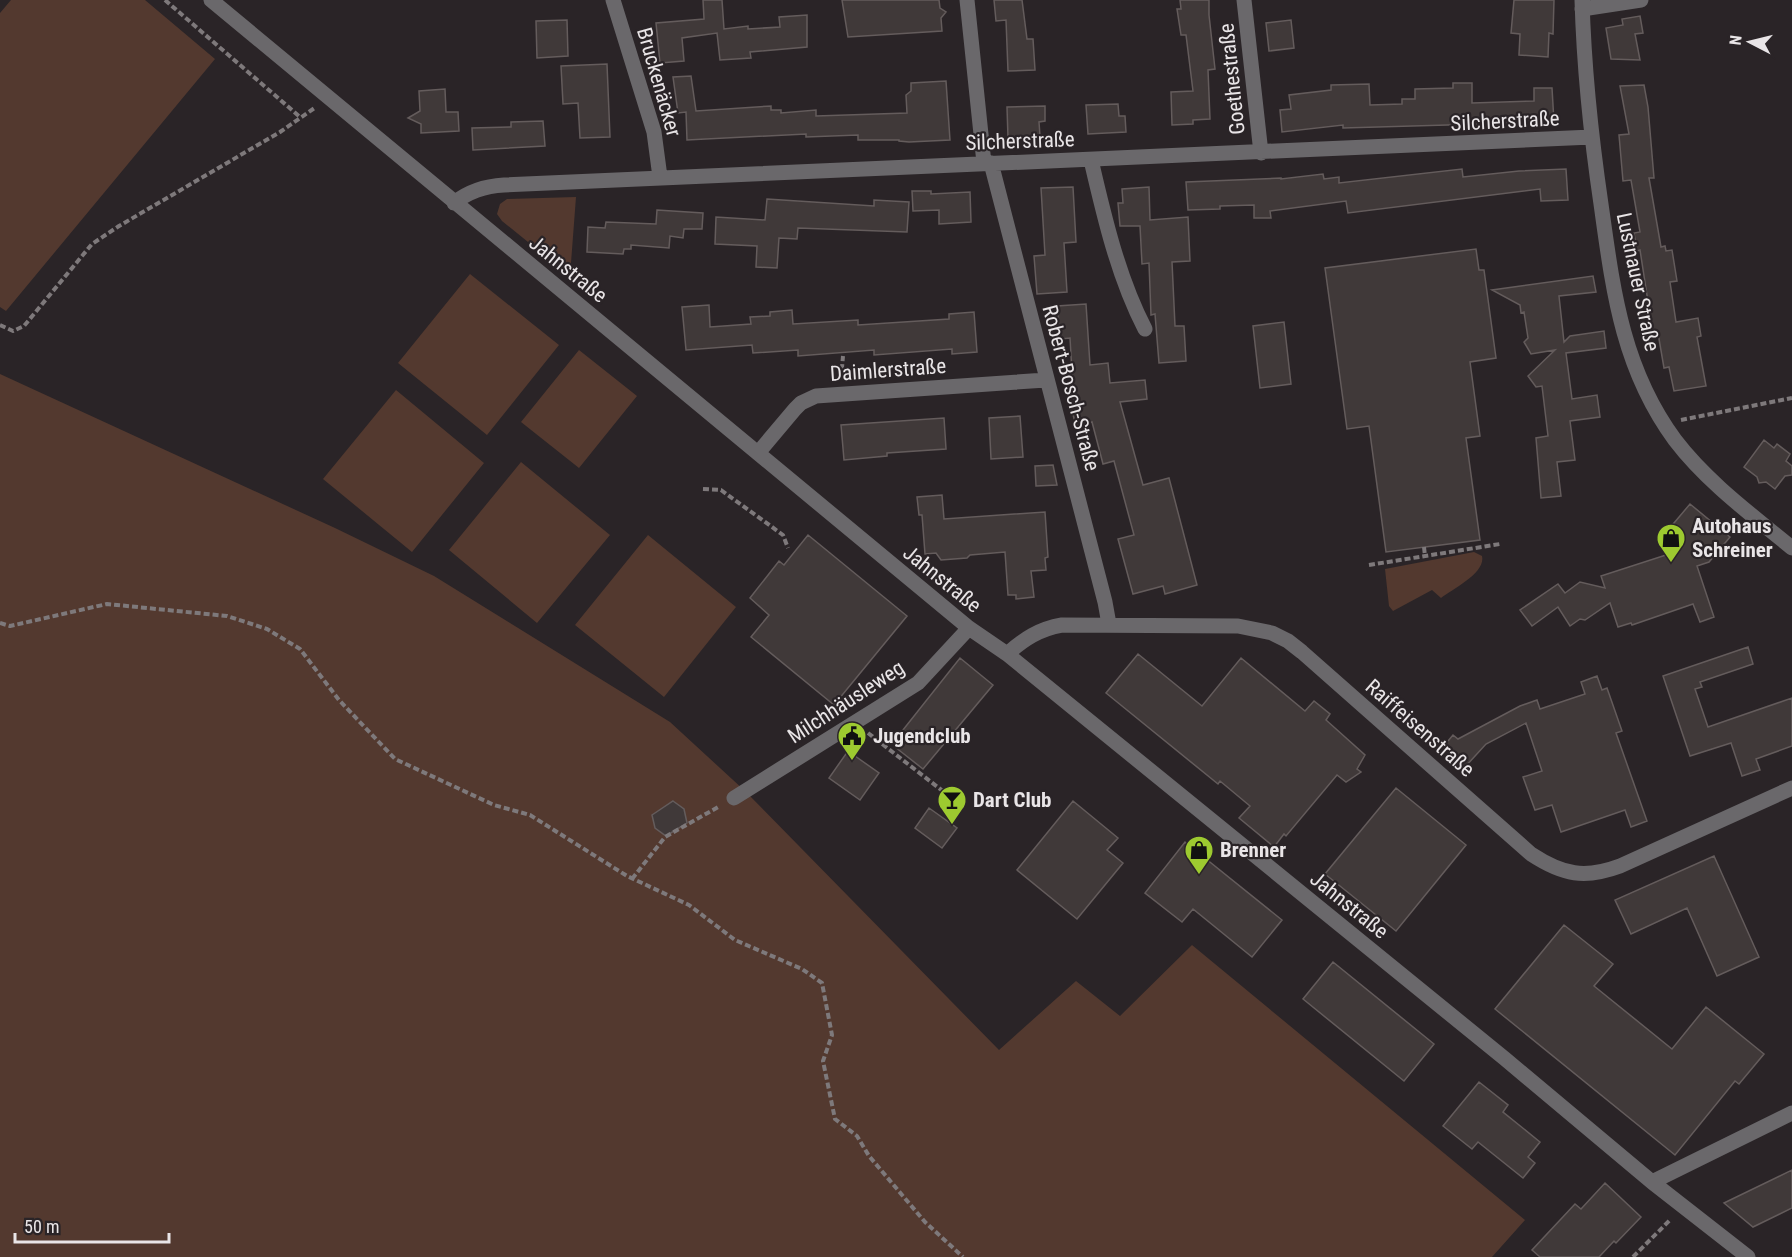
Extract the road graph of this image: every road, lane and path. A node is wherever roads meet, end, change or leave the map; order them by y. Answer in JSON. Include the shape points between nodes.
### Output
{"nodes":[{"id":1,"x":165,"y":0,"type":"edge"},
{"id":2,"x":211,"y":0,"type":"edge"},
{"id":3,"x":613,"y":0,"type":"edge"},
{"id":4,"x":967,"y":0,"type":"edge"},
{"id":5,"x":1244,"y":0,"type":"edge"},
{"id":6,"x":1641,"y":0,"type":"edge"},
{"id":7,"x":1582,"y":4,"type":"edge"},
{"id":8,"x":1592,"y":137,"type":"junction"},
{"id":9,"x":1262,"y":153,"type":"junction"},
{"id":10,"x":1091,"y":159,"type":"junction"},
{"id":11,"x":988,"y":163,"type":"junction"},
{"id":12,"x":660,"y":177,"type":"junction"},
{"id":13,"x":454,"y":203,"type":"junction"},
{"id":14,"x":0,"y":326,"type":"edge"},
{"id":15,"x":1145,"y":329,"type":"dead end"},
{"id":16,"x":1046,"y":380,"type":"junction"},
{"id":17,"x":1792,"y":398,"type":"edge"},
{"id":18,"x":1665,"y":424,"type":"junction"},
{"id":19,"x":758,"y":453,"type":"junction"},
{"id":20,"x":703,"y":489,"type":"dead end"},
{"id":21,"x":1500,"y":544,"type":"dead end"},
{"id":22,"x":1424,"y":547,"type":"dead end"},
{"id":23,"x":788,"y":548,"type":"dead end"},
{"id":24,"x":1792,"y":548,"type":"edge"},
{"id":25,"x":1425,"y":556,"type":"junction"},
{"id":26,"x":1369,"y":565,"type":"dead end"},
{"id":27,"x":0,"y":623,"type":"edge"},
{"id":28,"x":1109,"y":624,"type":"junction"},
{"id":29,"x":969,"y":628,"type":"junction"},
{"id":30,"x":1007,"y":654,"type":"junction"},
{"id":31,"x":855,"y":724,"type":"junction"},
{"id":32,"x":1792,"y":788,"type":"edge"},
{"id":33,"x":944,"y":792,"type":"dead end"},
{"id":34,"x":735,"y":798,"type":"joint"},
{"id":35,"x":632,"y":879,"type":"junction"},
{"id":36,"x":1792,"y":1113,"type":"edge"},
{"id":37,"x":1652,"y":1182,"type":"junction"},
{"id":38,"x":1684,"y":1206,"type":"junction"},
{"id":39,"x":963,"y":1257,"type":"edge"},
{"id":40,"x":1633,"y":1257,"type":"edge"},
{"id":41,"x":1748,"y":1257,"type":"edge"}],
"edges":[{"from":1,"to":14,"type":"path","via":[[300,117],[92,244],[24,326],[13,331]]},
{"from":2,"to":13,"type":"street","name":"Jahnstraße"},
{"from":3,"to":12,"type":"street","name":"Bruckenäcker","via":[[654,132]]},
{"from":4,"to":11,"type":"street","name":"Robert-Bosch-Straße"},
{"from":5,"to":9,"type":"street","name":"Goethestraße"},
{"from":6,"to":7,"type":"street"},
{"from":7,"to":8,"type":"street","name":"Lustnauer Straße"},
{"from":8,"to":9,"type":"street","name":"Silcherstraße"},
{"from":8,"to":18,"type":"street","name":"Lustnauer Straße","via":[[1622,330],[1637,374]]},
{"from":9,"to":10,"type":"street","name":"Silcherstraße"},
{"from":10,"to":11,"type":"street","name":"Silcherstraße"},
{"from":10,"to":15,"type":"street","via":[[1114,248],[1134,309]]},
{"from":11,"to":12,"type":"street","name":"Silcherstraße"},
{"from":11,"to":16,"type":"street","name":"Robert-Bosch-Straße"},
{"from":12,"to":13,"type":"street","name":"Silcherstraße","via":[[492,186]]},
{"from":13,"to":19,"type":"street","name":"Jahnstraße"},
{"from":16,"to":19,"type":"street","name":"Daimlerstraße","via":[[816,396],[801,403]]},
{"from":16,"to":28,"type":"street","name":"Robert-Bosch-Straße"},
{"from":17,"to":18,"type":"path"},
{"from":18,"to":24,"type":"street","name":"Lustnauer Straße","via":[[1709,477]]},
{"from":19,"to":29,"type":"street","name":"Jahnstraße"},
{"from":20,"to":23,"type":"path","via":[[721,490],[783,535]]},
{"from":21,"to":25,"type":"path"},
{"from":22,"to":25,"type":"path"},
{"from":25,"to":26,"type":"path"},
{"from":27,"to":35,"type":"path","via":[[10,626],[106,604],[227,616],[267,629],[300,649],[339,700],[395,759],[494,805],[530,815]]},
{"from":28,"to":30,"type":"street","name":"Raiffeisenstraße","via":[[1047,628],[1032,634]]},
{"from":28,"to":32,"type":"street","name":"Raiffeisenstraße","via":[[1238,626],[1288,641],[1532,854],[1567,872],[1602,872],[1620,866]]},
{"from":29,"to":30,"type":"street","name":"Jahnstraße"},
{"from":29,"to":31,"type":"street","name":"Milchhäusleweg","via":[[918,683]]},
{"from":30,"to":37,"type":"street","name":"Jahnstraße"},
{"from":31,"to":33,"type":"path"},
{"from":31,"to":34,"type":"street","name":"Milchhäusleweg"},
{"from":34,"to":35,"type":"path","via":[[665,837]]},
{"from":35,"to":39,"type":"path","via":[[689,905],[735,940],[802,969],[822,983],[832,1035],[823,1061],[835,1119],[857,1136],[925,1222]]},
{"from":36,"to":37,"type":"street"},
{"from":37,"to":38,"type":"street","name":"Jahnstraße"},
{"from":38,"to":40,"type":"path"},
{"from":38,"to":41,"type":"street","name":"Jahnstraße"}]}
